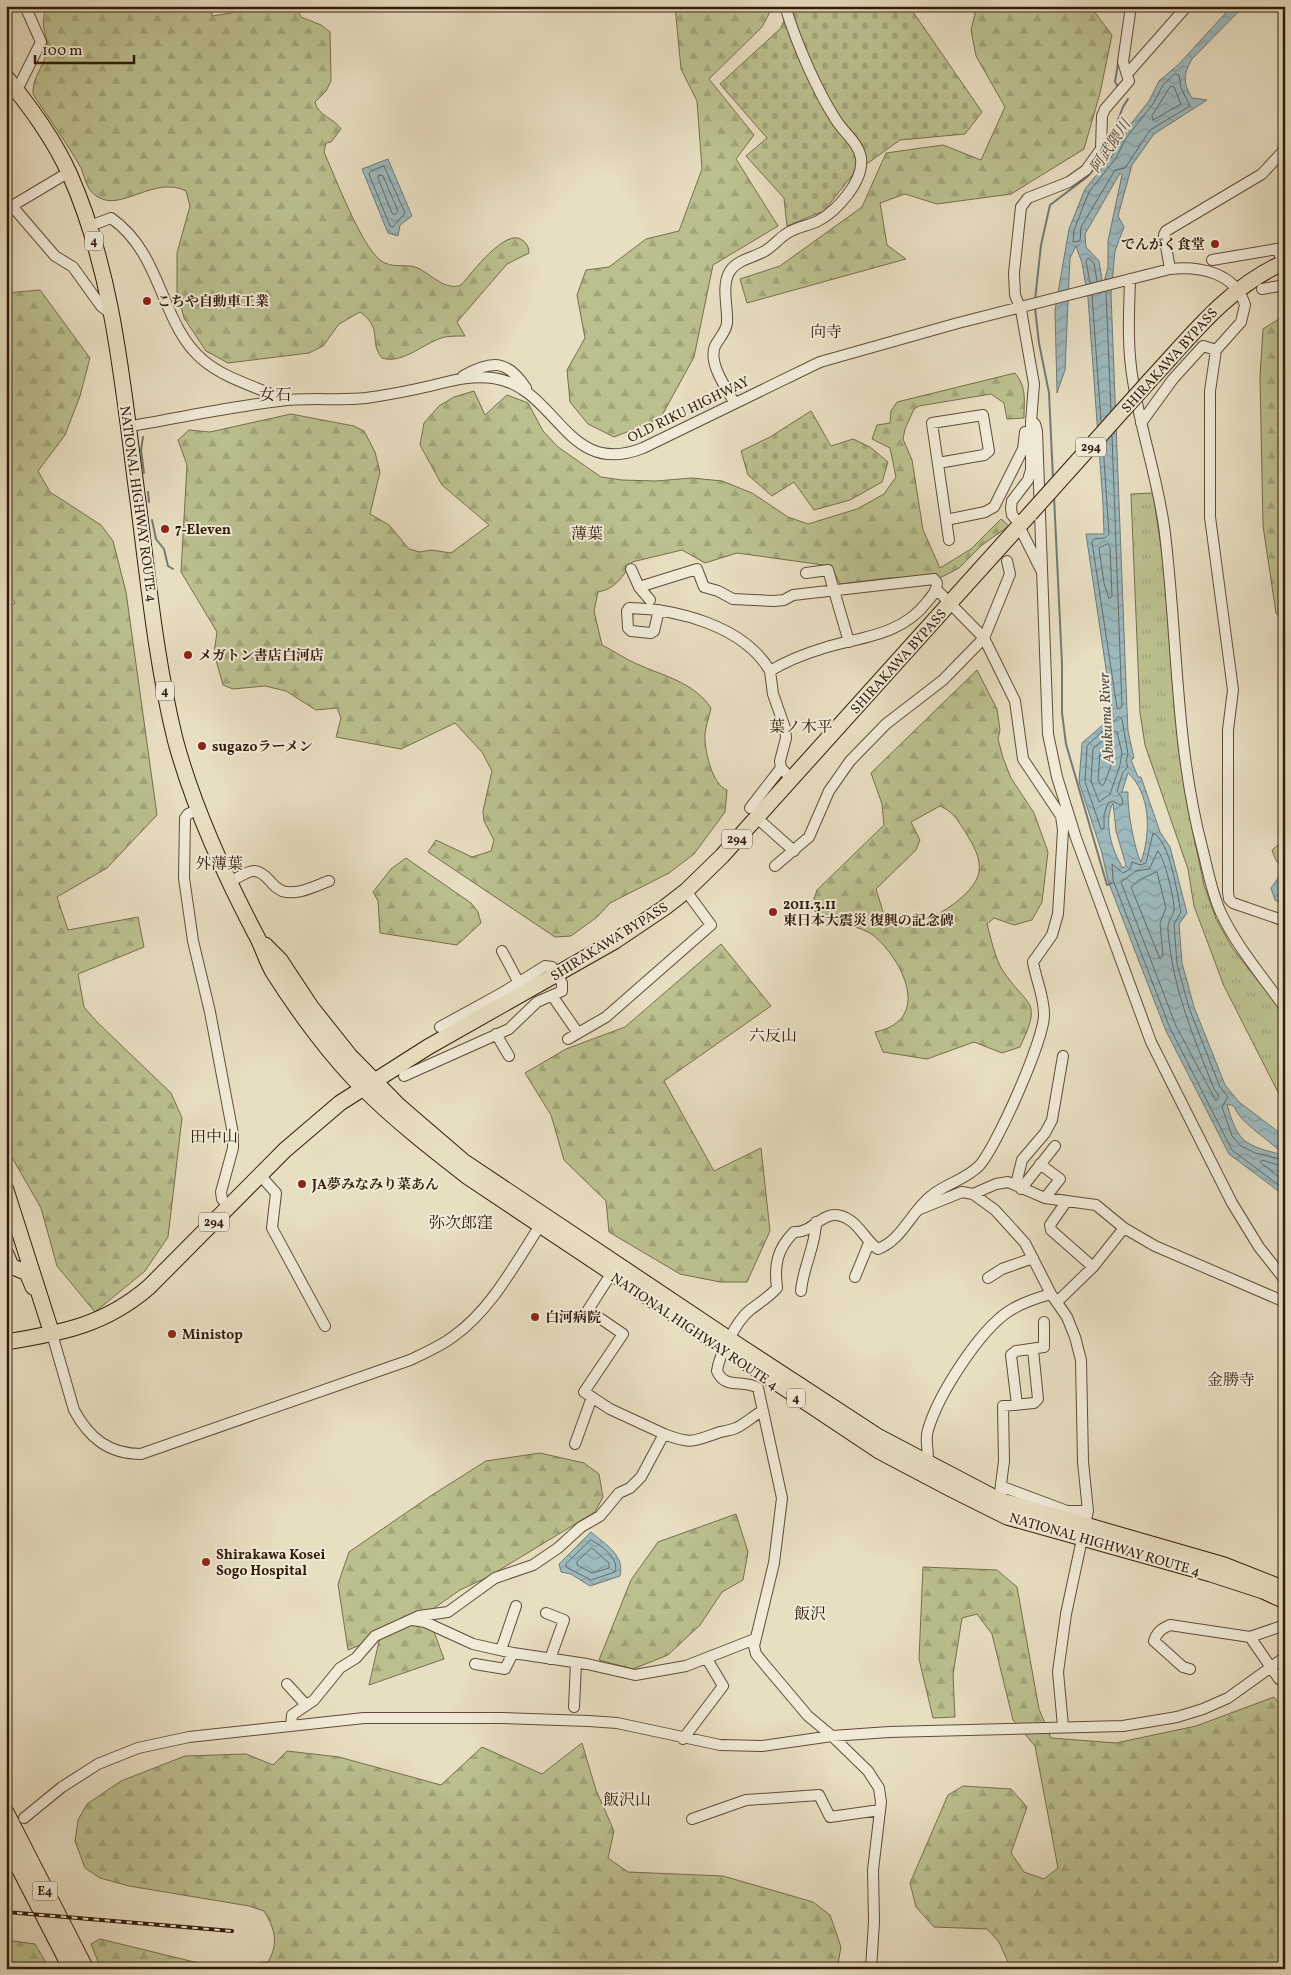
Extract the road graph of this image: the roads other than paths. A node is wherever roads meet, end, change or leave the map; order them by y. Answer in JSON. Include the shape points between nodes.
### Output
{"nodes":[{"id":1,"x":25,"y":6,"type":"edge"},
{"id":2,"x":785,"y":6,"type":"edge"},
{"id":3,"x":1130,"y":6,"type":"edge"},
{"id":4,"x":1187,"y":6,"type":"edge"},
{"id":5,"x":1127,"y":74,"type":"junction"},
{"id":6,"x":6,"y":76,"type":"edge"},
{"id":7,"x":17,"y":90,"type":"junction"},
{"id":8,"x":1285,"y":150,"type":"edge"},
{"id":9,"x":69,"y":172,"type":"junction"},
{"id":10,"x":9,"y":205,"type":"edge"},
{"id":11,"x":90,"y":226,"type":"junction"},
{"id":12,"x":1212,"y":260,"type":"dead end"},
{"id":13,"x":1284,"y":262,"type":"edge"},
{"id":14,"x":1170,"y":269,"type":"junction"},
{"id":15,"x":1129,"y":279,"type":"junction"},
{"id":16,"x":1285,"y":286,"type":"edge"},
{"id":17,"x":1262,"y":289,"type":"dead end"},
{"id":18,"x":1236,"y":290,"type":"junction"},
{"id":19,"x":1023,"y":306,"type":"junction"},
{"id":20,"x":110,"y":312,"type":"junction"},
{"id":21,"x":1216,"y":350,"type":"junction"},
{"id":22,"x":281,"y":401,"type":"junction"},
{"id":23,"x":734,"y":402,"type":"junction"},
{"id":24,"x":1030,"y":423,"type":"junction"},
{"id":25,"x":1141,"y":423,"type":"junction"},
{"id":26,"x":130,"y":426,"type":"junction"},
{"id":27,"x":938,"y":463,"type":"junction"},
{"id":28,"x":946,"y":520,"type":"junction"},
{"id":29,"x":1022,"y":522,"type":"junction"},
{"id":30,"x":949,"y":540,"type":"dead end"},
{"id":31,"x":1007,"y":562,"type":"dead end"},
{"id":32,"x":631,"y":569,"type":"dead end"},
{"id":33,"x":806,"y":573,"type":"dead end"},
{"id":34,"x":1044,"y":575,"type":"junction"},
{"id":35,"x":639,"y":587,"type":"junction"},
{"id":36,"x":937,"y":590,"type":"junction"},
{"id":37,"x":833,"y":591,"type":"junction"},
{"id":38,"x":650,"y":600,"type":"dead end"},
{"id":39,"x":950,"y":602,"type":"junction"},
{"id":40,"x":659,"y":610,"type":"dead end"},
{"id":41,"x":984,"y":638,"type":"junction"},
{"id":42,"x":849,"y":642,"type":"junction"},
{"id":43,"x":770,"y":671,"type":"junction"},
{"id":44,"x":781,"y":768,"type":"junction"},
{"id":45,"x":792,"y":780,"type":"junction"},
{"id":46,"x":199,"y":809,"type":"junction"},
{"id":47,"x":753,"y":813,"type":"junction"},
{"id":48,"x":794,"y":851,"type":"junction"},
{"id":49,"x":775,"y":866,"type":"dead end"},
{"id":50,"x":229,"y":882,"type":"junction"},
{"id":51,"x":329,"y":882,"type":"dead end"},
{"id":52,"x":686,"y":891,"type":"junction"},
{"id":53,"x":1285,"y":920,"type":"edge"},
{"id":54,"x":502,"y":951,"type":"dead end"},
{"id":55,"x":558,"y":975,"type":"junction"},
{"id":56,"x":519,"y":983,"type":"junction"},
{"id":57,"x":553,"y":997,"type":"junction"},
{"id":58,"x":1285,"y":1008,"type":"edge"},
{"id":59,"x":440,"y":1026,"type":"dead end"},
{"id":60,"x":578,"y":1033,"type":"junction"},
{"id":61,"x":496,"y":1034,"type":"junction"},
{"id":62,"x":568,"y":1039,"type":"dead end"},
{"id":63,"x":509,"y":1056,"type":"dead end"},
{"id":64,"x":1063,"y":1056,"type":"dead end"},
{"id":65,"x":404,"y":1076,"type":"dead end"},
{"id":66,"x":368,"y":1084,"type":"junction"},
{"id":67,"x":1055,"y":1146,"type":"dead end"},
{"id":68,"x":1040,"y":1164,"type":"junction"},
{"id":69,"x":260,"y":1175,"type":"junction"},
{"id":70,"x":1019,"y":1187,"type":"junction"},
{"id":71,"x":6,"y":1190,"type":"edge"},
{"id":72,"x":973,"y":1194,"type":"junction"},
{"id":73,"x":1045,"y":1198,"type":"junction"},
{"id":74,"x":1066,"y":1202,"type":"junction"},
{"id":75,"x":229,"y":1207,"type":"junction"},
{"id":76,"x":918,"y":1210,"type":"junction"},
{"id":77,"x":542,"y":1222,"type":"junction"},
{"id":78,"x":816,"y":1222,"type":"junction"},
{"id":79,"x":1124,"y":1228,"type":"junction"},
{"id":80,"x":869,"y":1243,"type":"junction"},
{"id":81,"x":6,"y":1254,"type":"edge"},
{"id":82,"x":1033,"y":1258,"type":"junction"},
{"id":83,"x":1093,"y":1267,"type":"junction"},
{"id":84,"x":611,"y":1274,"type":"junction"},
{"id":85,"x":855,"y":1277,"type":"dead end"},
{"id":86,"x":988,"y":1278,"type":"dead end"},
{"id":87,"x":1285,"y":1280,"type":"edge"},
{"id":88,"x":801,"y":1291,"type":"dead end"},
{"id":89,"x":1055,"y":1297,"type":"junction"},
{"id":90,"x":1285,"y":1302,"type":"edge"},
{"id":91,"x":1044,"y":1322,"type":"dead end"},
{"id":92,"x":325,"y":1326,"type":"dead end"},
{"id":93,"x":52,"y":1334,"type":"junction"},
{"id":94,"x":6,"y":1342,"type":"edge"},
{"id":95,"x":727,"y":1344,"type":"junction"},
{"id":96,"x":1033,"y":1350,"type":"junction"},
{"id":97,"x":592,"y":1397,"type":"junction"},
{"id":98,"x":1017,"y":1405,"type":"junction"},
{"id":99,"x":762,"y":1411,"type":"junction"},
{"id":100,"x":664,"y":1434,"type":"junction"},
{"id":101,"x":575,"y":1444,"type":"dead end"},
{"id":102,"x":927,"y":1463,"type":"junction"},
{"id":103,"x":1001,"y":1494,"type":"junction"},
{"id":104,"x":1086,"y":1525,"type":"junction"},
{"id":105,"x":1285,"y":1589,"type":"edge"},
{"id":106,"x":1285,"y":1601,"type":"edge"},
{"id":107,"x":516,"y":1606,"type":"dead end"},
{"id":108,"x":546,"y":1613,"type":"dead end"},
{"id":109,"x":412,"y":1620,"type":"junction"},
{"id":110,"x":1285,"y":1626,"type":"edge"},
{"id":111,"x":1250,"y":1637,"type":"junction"},
{"id":112,"x":755,"y":1638,"type":"junction"},
{"id":113,"x":501,"y":1650,"type":"junction"},
{"id":114,"x":513,"y":1653,"type":"junction"},
{"id":115,"x":1285,"y":1656,"type":"edge"},
{"id":116,"x":550,"y":1659,"type":"junction"},
{"id":117,"x":707,"y":1659,"type":"junction"},
{"id":118,"x":576,"y":1663,"type":"junction"},
{"id":119,"x":475,"y":1664,"type":"dead end"},
{"id":120,"x":1270,"y":1668,"type":"junction"},
{"id":121,"x":1190,"y":1669,"type":"dead end"},
{"id":122,"x":1279,"y":1679,"type":"dead end"},
{"id":123,"x":287,"y":1684,"type":"dead end"},
{"id":124,"x":306,"y":1705,"type":"junction"},
{"id":125,"x":574,"y":1707,"type":"dead end"},
{"id":126,"x":291,"y":1726,"type":"junction"},
{"id":127,"x":1063,"y":1726,"type":"junction"},
{"id":128,"x":832,"y":1736,"type":"junction"},
{"id":129,"x":683,"y":1739,"type":"junction"},
{"id":130,"x":880,"y":1810,"type":"junction"},
{"id":131,"x":6,"y":1812,"type":"edge"},
{"id":132,"x":24,"y":1818,"type":"dead end"},
{"id":133,"x":692,"y":1818,"type":"dead end"},
{"id":134,"x":6,"y":1842,"type":"edge"},
{"id":135,"x":72,"y":1969,"type":"edge"},
{"id":136,"x":86,"y":1969,"type":"edge"},
{"id":137,"x":872,"y":1969,"type":"edge"}],
"edges":[{"from":1,"to":7,"type":"street","via":[[41,42]]},
{"from":2,"to":23,"type":"street","via":[[805,59],[836,120],[859,150],[860,169],[856,181],[830,213],[786,234],[729,272],[726,282],[727,325],[714,348],[714,358]]},
{"from":3,"to":5,"type":"street","via":[[1123,62]]},
{"from":4,"to":5,"type":"street"},
{"from":5,"to":19,"type":"street","via":[[1129,81],[1102,116],[1103,139],[1094,161],[1079,177],[1028,198],[1021,207],[1014,273],[1015,294]]},
{"from":6,"to":7,"type":"highway","name":"NATIONAL HIGHWAY ROUTE 4","number":"4"},
{"from":7,"to":9,"type":"highway","name":"NATIONAL HIGHWAY ROUTE 4","number":"4","via":[[42,124]]},
{"from":8,"to":14,"type":"street","via":[[1262,174],[1166,231]]},
{"from":9,"to":10,"type":"street"},
{"from":9,"to":11,"type":"highway","name":"NATIONAL HIGHWAY ROUTE 4","number":"4"},
{"from":10,"to":20,"type":"street","via":[[55,256],[72,267],[101,306]]},
{"from":11,"to":20,"type":"highway","name":"NATIONAL HIGHWAY ROUTE 4","number":"4","via":[[107,285]]},
{"from":11,"to":22,"type":"street","via":[[111,218],[126,229],[152,268],[188,343],[202,360],[219,372]]},
{"from":12,"to":13,"type":"street","via":[[1277,249]]},
{"from":13,"to":18,"type":"highway","name":"SHIRAKAWA BYPASS","number":"294"},
{"from":14,"to":15,"type":"street","name":"OLD RIKU HIGHWAY"},
{"from":14,"to":18,"type":"street","name":"OLD RIKU HIGHWAY","via":[[1211,271]]},
{"from":15,"to":19,"type":"street","name":"OLD RIKU HIGHWAY"},
{"from":15,"to":25,"type":"street","via":[[1128,332],[1132,380]]},
{"from":16,"to":17,"type":"street"},
{"from":18,"to":21,"type":"street","via":[[1245,305],[1241,322]]},
{"from":18,"to":29,"type":"highway","name":"SHIRAKAWA BYPASS","number":"294","bridge":true},
{"from":19,"to":23,"type":"street","name":"OLD RIKU HIGHWAY","via":[[820,362]]},
{"from":19,"to":24,"type":"street","via":[[1034,384]]},
{"from":20,"to":26,"type":"highway","name":"NATIONAL HIGHWAY ROUTE 4","number":"4"},
{"from":21,"to":25,"type":"street","via":[[1203,346],[1173,379]]},
{"from":21,"to":53,"type":"street","via":[[1210,391],[1209,484],[1210,517],[1233,690],[1228,730],[1228,892],[1233,903]]},
{"from":22,"to":23,"type":"street","name":"OLD RIKU HIGHWAY","via":[[366,398],[460,378],[502,380],[520,386],[587,449],[614,456],[643,448]]},
{"from":22,"to":26,"type":"street","name":"OLD RIKU HIGHWAY"},
{"from":24,"to":28,"type":"street","via":[[1025,429],[1023,449],[994,507]]},
{"from":24,"to":29,"type":"street","via":[[1031,470],[1011,508],[1012,515]]},
{"from":24,"to":34,"type":"street","via":[[1035,424],[1037,431]]},
{"from":25,"to":58,"type":"street","via":[[1152,460],[1165,534],[1182,742],[1195,822],[1221,913]]},
{"from":26,"to":46,"type":"highway","name":"NATIONAL HIGHWAY ROUTE 4","number":"4","via":[[165,688],[176,742]]},
{"from":27,"to":27,"type":"street","via":[[932,423],[983,415],[989,451],[984,455]]},
{"from":27,"to":28,"type":"street"},
{"from":28,"to":30,"type":"street"},
{"from":29,"to":34,"type":"street","via":[[1022,532]]},
{"from":29,"to":39,"type":"highway","name":"SHIRAKAWA BYPASS","number":"294"},
{"from":31,"to":41,"type":"street","via":[[1010,574]]},
{"from":32,"to":35,"type":"street"},
{"from":33,"to":37,"type":"street","via":[[828,570]]},
{"from":34,"to":87,"type":"street","via":[[1048,734],[1076,838],[1151,1042],[1232,1203],[1259,1247]]},
{"from":35,"to":37,"type":"street","via":[[697,569],[704,587],[733,599],[784,600],[793,595]]},
{"from":35,"to":38,"type":"street"},
{"from":36,"to":37,"type":"street","via":[[934,579]]},
{"from":36,"to":39,"type":"street"},
{"from":36,"to":42,"type":"street","via":[[906,623]]},
{"from":37,"to":42,"type":"street"},
{"from":39,"to":41,"type":"street"},
{"from":39,"to":45,"type":"highway","name":"SHIRAKAWA BYPASS","number":"294"},
{"from":40,"to":43,"type":"street","via":[[711,623],[752,648]]},
{"from":41,"to":48,"type":"street","via":[[943,680],[886,724],[850,761],[829,791],[809,837]]},
{"from":41,"to":76,"type":"street","via":[[1015,700],[1023,760],[1061,816],[1058,914],[1052,935],[1033,962],[1045,1017],[1007,1119],[987,1157],[978,1167],[931,1196]]},
{"from":42,"to":43,"type":"street","via":[[789,660]]},
{"from":43,"to":44,"type":"street","via":[[785,728]]},
{"from":44,"to":45,"type":"street"},
{"from":44,"to":47,"type":"street"},
{"from":45,"to":47,"type":"highway","name":"SHIRAKAWA BYPASS","number":"294"},
{"from":46,"to":50,"type":"highway","name":"NATIONAL HIGHWAY ROUTE 4","number":"4"},
{"from":46,"to":75,"type":"street","via":[[185,818],[184,878],[193,941],[233,1134],[233,1148],[221,1192]]},
{"from":47,"to":48,"type":"street"},
{"from":47,"to":52,"type":"highway","name":"SHIRAKAWA BYPASS","number":"294","via":[[722,856]]},
{"from":48,"to":49,"type":"street"},
{"from":50,"to":51,"type":"street","via":[[255,870],[282,891],[303,890]]},
{"from":50,"to":66,"type":"highway","name":"NATIONAL HIGHWAY ROUTE 4","number":"4","via":[[259,940],[280,960]]},
{"from":52,"to":55,"type":"highway","name":"SHIRAKAWA BYPASS","number":"294","via":[[639,925]]},
{"from":52,"to":60,"type":"street","via":[[711,925],[637,992],[594,1026]]},
{"from":54,"to":56,"type":"street"},
{"from":55,"to":56,"type":"street","via":[[549,965]]},
{"from":55,"to":57,"type":"street","via":[[562,990]]},
{"from":55,"to":66,"type":"highway","name":"SHIRAKAWA BYPASS","number":"294"},
{"from":56,"to":59,"type":"street"},
{"from":57,"to":60,"type":"street"},
{"from":57,"to":61,"type":"street","via":[[537,1002],[508,1030]]},
{"from":60,"to":62,"type":"street"},
{"from":61,"to":63,"type":"street"},
{"from":61,"to":65,"type":"street"},
{"from":64,"to":70,"type":"street","via":[[1052,1120],[1046,1133],[1022,1160]]},
{"from":66,"to":69,"type":"highway","number":"294","via":[[303,1134]]},
{"from":66,"to":77,"type":"highway","name":"NATIONAL HIGHWAY ROUTE 4","number":"4"},
{"from":67,"to":68,"type":"street"},
{"from":68,"to":70,"type":"street"},
{"from":68,"to":73,"type":"street","via":[[1060,1179]]},
{"from":69,"to":75,"type":"highway","number":"294"},
{"from":69,"to":92,"type":"street","via":[[276,1194],[272,1228]]},
{"from":70,"to":72,"type":"street","via":[[1008,1182]]},
{"from":70,"to":73,"type":"street"},
{"from":71,"to":93,"type":"highway"},
{"from":72,"to":76,"type":"street","via":[[955,1193]]},
{"from":72,"to":82,"type":"street","via":[[1013,1228]]},
{"from":73,"to":74,"type":"street"},
{"from":74,"to":79,"type":"street","via":[[1096,1205]]},
{"from":74,"to":83,"type":"street","via":[[1050,1225],[1051,1230]]},
{"from":75,"to":93,"type":"highway","number":"294","via":[[130,1303],[99,1321]]},
{"from":76,"to":80,"type":"street","via":[[886,1247],[878,1250]]},
{"from":77,"to":84,"type":"highway","name":"NATIONAL HIGHWAY ROUTE 4","number":"4"},
{"from":77,"to":93,"type":"street","via":[[487,1305],[456,1335],[432,1349],[410,1360],[141,1454],[107,1448],[80,1422]]},
{"from":77,"to":95,"type":"highway","name":"NATIONAL HIGHWAY ROUTE 4","number":"4"},
{"from":78,"to":80,"type":"street","via":[[832,1215],[843,1216],[861,1230]]},
{"from":78,"to":88,"type":"street","via":[[816,1232],[802,1273]]},
{"from":78,"to":95,"type":"street","via":[[794,1232],[784,1242],[776,1266],[778,1288],[749,1311]]},
{"from":79,"to":83,"type":"street"},
{"from":79,"to":90,"type":"street","via":[[1177,1257]]},
{"from":80,"to":85,"type":"street"},
{"from":81,"to":93,"type":"highway","via":[[11,1266],[30,1277]]},
{"from":82,"to":86,"type":"street","via":[[1002,1269]]},
{"from":82,"to":89,"type":"street"},
{"from":83,"to":89,"type":"street"},
{"from":84,"to":95,"type":"highway","name":"NATIONAL HIGHWAY ROUTE 4","number":"4"},
{"from":84,"to":97,"type":"street","via":[[588,1310],[624,1334],[584,1392]]},
{"from":89,"to":102,"type":"street","via":[[1023,1303],[1007,1312],[979,1342],[940,1396],[926,1440],[930,1454]]},
{"from":89,"to":104,"type":"street","via":[[1070,1324],[1081,1360]]},
{"from":91,"to":96,"type":"street","via":[[1044,1347]]},
{"from":93,"to":94,"type":"highway","number":"294"},
{"from":95,"to":99,"type":"street","via":[[718,1365],[719,1377],[729,1384],[750,1384],[758,1388]]},
{"from":95,"to":102,"type":"highway","name":"NATIONAL HIGHWAY ROUTE 4","number":"4"},
{"from":95,"to":104,"type":"highway","name":"NATIONAL HIGHWAY ROUTE 4","number":"4","via":[[871,1446],[1007,1517]]},
{"from":96,"to":98,"type":"street","via":[[1038,1399],[1034,1403]]},
{"from":96,"to":98,"type":"street","via":[[1016,1351],[1011,1355]]},
{"from":97,"to":100,"type":"street"},
{"from":97,"to":101,"type":"street"},
{"from":98,"to":103,"type":"street","via":[[1003,1406]]},
{"from":99,"to":100,"type":"street","via":[[736,1428],[694,1442]]},
{"from":99,"to":112,"type":"street","via":[[782,1498],[774,1563]]},
{"from":100,"to":109,"type":"street","via":[[641,1477],[619,1493],[600,1516],[581,1527],[558,1548],[532,1565],[495,1578],[448,1612],[425,1614]]},
{"from":102,"to":103,"type":"highway","name":"NATIONAL HIGHWAY ROUTE 4","number":"4"},
{"from":103,"to":104,"type":"highway","name":"NATIONAL HIGHWAY ROUTE 4","number":"4"},
{"from":104,"to":105,"type":"highway","name":"NATIONAL HIGHWAY ROUTE 4","number":"4","via":[[1224,1565]]},
{"from":104,"to":106,"type":"highway","name":"NATIONAL HIGHWAY ROUTE 4","number":"4"},
{"from":104,"to":127,"type":"street","via":[[1066,1614],[1058,1672]]},
{"from":107,"to":113,"type":"street"},
{"from":108,"to":116,"type":"street","via":[[564,1620]]},
{"from":109,"to":113,"type":"street","via":[[425,1622],[473,1644]]},
{"from":109,"to":124,"type":"street","via":[[375,1636]]},
{"from":110,"to":111,"type":"street"},
{"from":111,"to":120,"type":"street"},
{"from":111,"to":121,"type":"street","via":[[1170,1625],[1161,1629],[1154,1641],[1183,1667]]},
{"from":112,"to":117,"type":"street"},
{"from":112,"to":128,"type":"street","via":[[756,1654],[808,1716]]},
{"from":113,"to":114,"type":"street"},
{"from":114,"to":116,"type":"street"},
{"from":114,"to":119,"type":"street","via":[[505,1669]]},
{"from":115,"to":120,"type":"street"},
{"from":116,"to":118,"type":"street"},
{"from":117,"to":118,"type":"street","via":[[635,1675]]},
{"from":117,"to":129,"type":"street","via":[[724,1686]]},
{"from":118,"to":125,"type":"street"},
{"from":120,"to":122,"type":"street"},
{"from":120,"to":127,"type":"street","via":[[1228,1698],[1176,1717],[1123,1726]]},
{"from":123,"to":124,"type":"street"},
{"from":124,"to":126,"type":"street","via":[[292,1715]]},
{"from":126,"to":129,"type":"street","via":[[364,1718],[521,1718],[617,1723]]},
{"from":126,"to":132,"type":"street","via":[[189,1737],[138,1748],[80,1775]]},
{"from":127,"to":128,"type":"street"},
{"from":128,"to":129,"type":"street","via":[[762,1746],[720,1745]]},
{"from":128,"to":130,"type":"street","via":[[868,1771],[879,1788]]},
{"from":130,"to":133,"type":"street","via":[[830,1817],[818,1795],[746,1800]]},
{"from":130,"to":137,"type":"street","via":[[873,1870]]},
{"from":131,"to":136,"type":"highway","number":"E4"},
{"from":134,"to":135,"type":"highway","number":"E4"}]}
